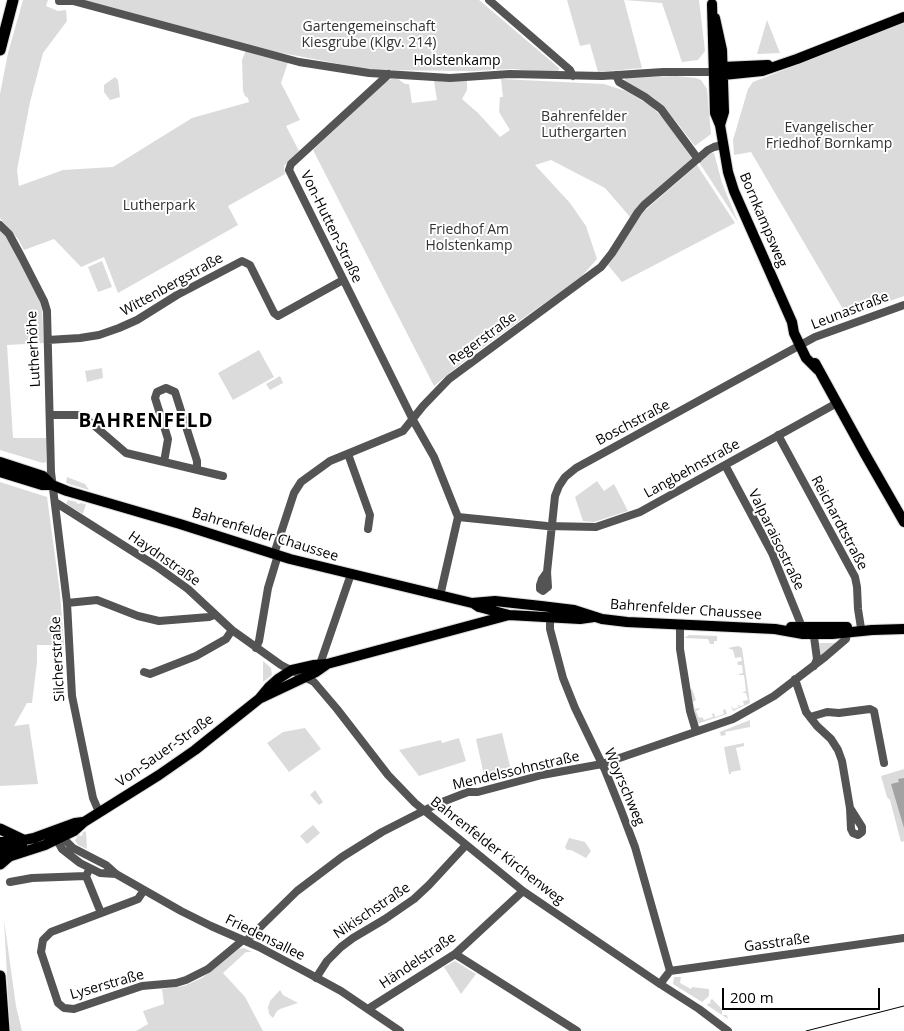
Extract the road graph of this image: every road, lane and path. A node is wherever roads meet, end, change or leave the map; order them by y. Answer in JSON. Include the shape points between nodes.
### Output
{"nodes":[{"id":1,"x":6,"y":0,"type":"edge"},
{"id":2,"x":13,"y":0,"type":"edge"},
{"id":3,"x":489,"y":0,"type":"edge"},
{"id":4,"x":59,"y":1,"type":"dead end"},
{"id":5,"x":711,"y":2,"type":"edge"},
{"id":6,"x":904,"y":17,"type":"edge"},
{"id":7,"x":0,"y":21,"type":"edge"},
{"id":8,"x":0,"y":50,"type":"edge"},
{"id":9,"x":720,"y":71,"type":"junction"},
{"id":10,"x":389,"y":74,"type":"junction"},
{"id":11,"x":616,"y":75,"type":"junction"},
{"id":12,"x":573,"y":76,"type":"junction"},
{"id":13,"x":722,"y":145,"type":"junction"},
{"id":14,"x":698,"y":159,"type":"junction"},
{"id":15,"x":0,"y":225,"type":"edge"},
{"id":16,"x":343,"y":280,"type":"junction"},
{"id":17,"x":904,"y":304,"type":"edge"},
{"id":18,"x":48,"y":340,"type":"junction"},
{"id":19,"x":802,"y":344,"type":"junction"},
{"id":20,"x":836,"y":403,"type":"junction"},
{"id":21,"x":50,"y":415,"type":"junction"},
{"id":22,"x":413,"y":420,"type":"junction"},
{"id":23,"x":778,"y":435,"type":"junction"},
{"id":24,"x":348,"y":454,"type":"junction"},
{"id":25,"x":0,"y":462,"type":"edge"},
{"id":26,"x":164,"y":462,"type":"junction"},
{"id":27,"x":724,"y":465,"type":"junction"},
{"id":28,"x":197,"y":470,"type":"junction"},
{"id":29,"x":0,"y":472,"type":"edge"},
{"id":30,"x":223,"y":476,"type":"dead end"},
{"id":31,"x":52,"y":485,"type":"junction"},
{"id":32,"x":54,"y":502,"type":"junction"},
{"id":33,"x":458,"y":517,"type":"junction"},
{"id":34,"x":904,"y":522,"type":"edge"},
{"id":35,"x":551,"y":525,"type":"junction"},
{"id":36,"x":368,"y":529,"type":"dead end"},
{"id":37,"x":276,"y":555,"type":"junction"},
{"id":38,"x":547,"y":572,"type":"dead end"},
{"id":39,"x":351,"y":574,"type":"junction"},
{"id":40,"x":440,"y":596,"type":"junction"},
{"id":41,"x":67,"y":603,"type":"junction"},
{"id":42,"x":472,"y":603,"type":"junction"},
{"id":43,"x":524,"y":604,"type":"junction"},
{"id":44,"x":496,"y":611,"type":"junction"},
{"id":45,"x":509,"y":614,"type":"junction"},
{"id":46,"x":214,"y":615,"type":"junction"},
{"id":47,"x":550,"y":616,"type":"junction"},
{"id":48,"x":596,"y":617,"type":"junction"},
{"id":49,"x":680,"y":626,"type":"junction"},
{"id":50,"x":800,"y":627,"type":"junction"},
{"id":51,"x":822,"y":627,"type":"junction"},
{"id":52,"x":458,"y":628,"type":"junction"},
{"id":53,"x":866,"y":629,"type":"junction"},
{"id":54,"x":904,"y":629,"type":"edge"},
{"id":55,"x":232,"y":630,"type":"junction"},
{"id":56,"x":776,"y":630,"type":"junction"},
{"id":57,"x":843,"y":630,"type":"junction"},
{"id":58,"x":814,"y":634,"type":"junction"},
{"id":59,"x":256,"y":648,"type":"junction"},
{"id":60,"x":321,"y":664,"type":"junction"},
{"id":61,"x":814,"y":666,"type":"junction"},
{"id":62,"x":292,"y":670,"type":"junction"},
{"id":63,"x":144,"y":672,"type":"dead end"},
{"id":64,"x":305,"y":676,"type":"junction"},
{"id":65,"x":795,"y":679,"type":"junction"},
{"id":66,"x":283,"y":686,"type":"junction"},
{"id":67,"x":259,"y":699,"type":"junction"},
{"id":68,"x":810,"y":718,"type":"junction"},
{"id":69,"x":696,"y":731,"type":"junction"},
{"id":70,"x":884,"y":763,"type":"dead end"},
{"id":71,"x":602,"y":764,"type":"junction"},
{"id":72,"x":850,"y":808,"type":"dead end"},
{"id":73,"x":424,"y":810,"type":"junction"},
{"id":74,"x":99,"y":812,"type":"junction"},
{"id":75,"x":0,"y":829,"type":"edge"},
{"id":76,"x":58,"y":836,"type":"junction"},
{"id":77,"x":38,"y":837,"type":"junction"},
{"id":78,"x":23,"y":840,"type":"junction"},
{"id":79,"x":0,"y":842,"type":"edge"},
{"id":80,"x":466,"y":845,"type":"junction"},
{"id":81,"x":2,"y":857,"type":"edge"},
{"id":82,"x":94,"y":859,"type":"junction"},
{"id":83,"x":88,"y":872,"type":"junction"},
{"id":84,"x":116,"y":874,"type":"junction"},
{"id":85,"x":10,"y":882,"type":"dead end"},
{"id":86,"x":144,"y":890,"type":"junction"},
{"id":87,"x":523,"y":891,"type":"junction"},
{"id":88,"x":101,"y":913,"type":"junction"},
{"id":89,"x":904,"y":938,"type":"edge"},
{"id":90,"x":244,"y":940,"type":"junction"},
{"id":91,"x":455,"y":954,"type":"junction"},
{"id":92,"x":670,"y":971,"type":"junction"},
{"id":93,"x":0,"y":976,"type":"edge"},
{"id":94,"x":316,"y":978,"type":"junction"},
{"id":95,"x":660,"y":984,"type":"junction"},
{"id":96,"x":368,"y":1010,"type":"junction"},
{"id":97,"x":4,"y":1031,"type":"edge"},
{"id":98,"x":400,"y":1031,"type":"edge"},
{"id":99,"x":577,"y":1031,"type":"edge"},
{"id":100,"x":728,"y":1031,"type":"edge"}],
"edges":[{"from":1,"to":7,"type":"highway"},
{"from":2,"to":8,"type":"highway"},
{"from":3,"to":12,"type":"street","via":[[565,65]]},
{"from":4,"to":10,"type":"street","name":"Holstenkamp","via":[[79,3],[300,62]]},
{"from":5,"to":9,"type":"main road","name":"Bornkampsweg"},
{"from":6,"to":9,"type":"main road","name":"Holstenkamp","via":[[781,64]]},
{"from":9,"to":11,"type":"street","name":"Holstenkamp"},
{"from":9,"to":13,"type":"main road","name":"Bornkampsweg","via":[[724,112],[720,126]]},
{"from":10,"to":12,"type":"street","name":"Holstenkamp","via":[[450,78],[510,74]]},
{"from":10,"to":16,"type":"street","name":"Von-Hutten-Straße","via":[[291,164],[290,174]]},
{"from":11,"to":12,"type":"street","name":"Holstenkamp"},
{"from":11,"to":14,"type":"street","via":[[619,82],[660,110]]},
{"from":13,"to":14,"type":"street","name":"Regerstraße","via":[[708,150]]},
{"from":13,"to":19,"type":"main road","name":"Bornkampsweg","via":[[734,191]]},
{"from":14,"to":22,"type":"street","name":"Regerstraße","via":[[638,212],[601,267],[455,375]]},
{"from":15,"to":18,"type":"street","name":"Lutherhöhe","via":[[12,240],[44,301]]},
{"from":16,"to":18,"type":"street","name":"Wittenbergstraße","via":[[278,316],[250,265],[242,261],[120,328],[99,335]]},
{"from":16,"to":22,"type":"street","name":"Von-Hutten-Straße"},
{"from":17,"to":19,"type":"street","name":"Leunastraße"},
{"from":18,"to":21,"type":"street","name":"Lutherhöhe"},
{"from":19,"to":20,"type":"main road","name":"Bornkampsweg"},
{"from":19,"to":35,"type":"street","name":"Boschstraße","via":[[576,468],[559,486]]},
{"from":20,"to":23,"type":"street","name":"Langbehnstraße"},
{"from":20,"to":34,"type":"main road","name":"Bornkampsweg"},
{"from":21,"to":26,"type":"street","via":[[82,415],[126,453]]},
{"from":21,"to":31,"type":"street","name":"Lutherhöhe"},
{"from":22,"to":24,"type":"street","name":"Regerstraße","via":[[399,433]]},
{"from":22,"to":33,"type":"street","name":"Von-Hutten-Straße","via":[[434,457]]},
{"from":23,"to":27,"type":"street","name":"Langbehnstraße"},
{"from":23,"to":53,"type":"street","name":"Reichardtstraße","via":[[855,577],[858,609]]},
{"from":24,"to":36,"type":"street","via":[[370,515]]},
{"from":24,"to":37,"type":"street","name":"Regerstraße","via":[[326,463],[297,487]]},
{"from":25,"to":31,"type":"main road","name":"Bahrenfelder Chaussee","via":[[43,476]]},
{"from":26,"to":28,"type":"street"},
{"from":26,"to":28,"type":"street","via":[[168,439],[155,398],[157,392],[166,388],[174,392],[198,464]]},
{"from":27,"to":35,"type":"street","name":"Langbehnstraße","via":[[632,515],[596,528]]},
{"from":27,"to":50,"type":"street","name":"Valparaisostraße","via":[[772,553]]},
{"from":28,"to":30,"type":"street"},
{"from":29,"to":31,"type":"main road","name":"Bahrenfelder Chaussee"},
{"from":31,"to":32,"type":"street"},
{"from":31,"to":37,"type":"main road","name":"Bahrenfelder Chaussee"},
{"from":32,"to":41,"type":"street","name":"Silcherstraße"},
{"from":32,"to":46,"type":"street","name":"Haydnstraße","via":[[156,566],[188,589]]},
{"from":33,"to":35,"type":"street","name":"Langbehnstraße"},
{"from":33,"to":40,"type":"street"},
{"from":35,"to":38,"type":"street","name":"Boschstraße"},
{"from":37,"to":39,"type":"main road","name":"Bahrenfelder Chaussee"},
{"from":37,"to":59,"type":"street","name":"Regerstraße"},
{"from":39,"to":40,"type":"main road","name":"Bahrenfelder Chaussee"},
{"from":39,"to":60,"type":"street"},
{"from":40,"to":42,"type":"main road","name":"Bahrenfelder Chaussee"},
{"from":41,"to":46,"type":"street","via":[[97,600],[159,621]]},
{"from":41,"to":74,"type":"street","name":"Silcherstraße","via":[[73,705],[93,798]]},
{"from":42,"to":43,"type":"main road","name":"Bahrenfelder Chaussee"},
{"from":42,"to":44,"type":"main road","name":"Bahrenfelder Chaussee"},
{"from":43,"to":44,"type":"main road","name":"Bahrenfelder Chaussee"},
{"from":43,"to":48,"type":"main road","name":"Bahrenfelder Chaussee","via":[[574,610]]},
{"from":44,"to":45,"type":"main road","name":"Bahrenfelder Chaussee"},
{"from":44,"to":52,"type":"main road","name":"Bahrenfelder Chaussee"},
{"from":45,"to":47,"type":"main road","name":"Bahrenfelder Chaussee"},
{"from":45,"to":52,"type":"main road","name":"Von-Sauer-Straße"},
{"from":46,"to":55,"type":"street","name":"Haydnstraße"},
{"from":47,"to":48,"type":"main road","name":"Bahrenfelder Chaussee"},
{"from":47,"to":71,"type":"street","name":"Woyrschweg","via":[[550,629],[569,693]]},
{"from":48,"to":49,"type":"main road","name":"Bahrenfelder Chaussee"},
{"from":49,"to":56,"type":"main road","name":"Bahrenfelder Chaussee"},
{"from":49,"to":69,"type":"street","via":[[680,649]]},
{"from":50,"to":51,"type":"main road","name":"Bahrenfelder Chaussee"},
{"from":50,"to":56,"type":"main road","name":"Bahrenfelder Chaussee"},
{"from":51,"to":57,"type":"main road","name":"Bahrenfelder Chaussee"},
{"from":51,"to":58,"type":"street"},
{"from":52,"to":60,"type":"main road","name":"Von-Sauer-Straße"},
{"from":53,"to":54,"type":"main road","name":"Bahrenfelder Chaussee"},
{"from":53,"to":57,"type":"main road","name":"Bahrenfelder Chaussee"},
{"from":55,"to":59,"type":"street","name":"Haydnstraße"},
{"from":55,"to":63,"type":"street","via":[[226,639],[196,656],[150,674]]},
{"from":56,"to":58,"type":"main road","name":"Bahrenfelder Chaussee"},
{"from":57,"to":58,"type":"main road","name":"Bahrenfelder Chaussee"},
{"from":57,"to":61,"type":"street","name":"Mendelssohnstraße","via":[[844,642]]},
{"from":58,"to":61,"type":"street","via":[[817,658]]},
{"from":59,"to":62,"type":"street","name":"Haydnstraße"},
{"from":60,"to":62,"type":"main road","name":"Von-Sauer-Straße"},
{"from":60,"to":64,"type":"main road","name":"Von-Sauer-Straße","via":[[316,672]]},
{"from":61,"to":65,"type":"street","name":"Mendelssohnstraße"},
{"from":62,"to":64,"type":"street"},
{"from":62,"to":66,"type":"main road"},
{"from":62,"to":67,"type":"main road","name":"Von-Sauer-Straße","via":[[268,687]]},
{"from":64,"to":66,"type":"main road","name":"Von-Sauer-Straße"},
{"from":64,"to":73,"type":"street","name":"Bahrenfelder Kirchenweg","via":[[330,700],[388,775]]},
{"from":65,"to":68,"type":"street"},
{"from":65,"to":69,"type":"street","name":"Mendelssohnstraße","via":[[752,709]]},
{"from":66,"to":67,"type":"main road","name":"Von-Sauer-Straße"},
{"from":67,"to":74,"type":"main road","name":"Von-Sauer-Straße","via":[[184,758]]},
{"from":68,"to":70,"type":"street","via":[[827,712],[874,711]]},
{"from":68,"to":72,"type":"street","via":[[838,750]]},
{"from":69,"to":71,"type":"street","name":"Mendelssohnstraße"},
{"from":71,"to":73,"type":"street","name":"Mendelssohnstraße","via":[[468,792]]},
{"from":71,"to":92,"type":"street","name":"Woyrschweg","via":[[634,848]]},
{"from":73,"to":80,"type":"street","name":"Bahrenfelder Kirchenweg"},
{"from":73,"to":90,"type":"street","name":"Mendelssohnstraße","via":[[335,862],[297,891]]},
{"from":74,"to":76,"type":"main road","name":"Von-Sauer-Straße","via":[[79,828]]},
{"from":75,"to":78,"type":"highway"},
{"from":76,"to":77,"type":"main road"},
{"from":76,"to":81,"type":"main road"},
{"from":76,"to":82,"type":"street","name":"Friedensallee"},
{"from":76,"to":83,"type":"street","name":"Friedensallee","via":[[62,849]]},
{"from":77,"to":78,"type":"main road"},
{"from":77,"to":81,"type":"main road"},
{"from":78,"to":79,"type":"main road"},
{"from":80,"to":87,"type":"street","name":"Bahrenfelder Kirchenweg"},
{"from":80,"to":94,"type":"street","name":"Nikischstraße","via":[[414,899],[341,947]]},
{"from":82,"to":83,"type":"street"},
{"from":82,"to":84,"type":"street","name":"Friedensallee"},
{"from":83,"to":84,"type":"street","name":"Friedensallee"},
{"from":83,"to":85,"type":"street"},
{"from":83,"to":88,"type":"street"},
{"from":84,"to":86,"type":"street","name":"Friedensallee"},
{"from":86,"to":88,"type":"street","name":"Lyserstraße","via":[[136,900]]},
{"from":86,"to":90,"type":"street","name":"Friedensallee"},
{"from":87,"to":91,"type":"street","name":"Händelstraße"},
{"from":87,"to":95,"type":"street","name":"Bahrenfelder Kirchenweg"},
{"from":88,"to":90,"type":"street","name":"Lyserstraße","via":[[51,932],[43,940],[41,952],[58,1003],[64,1008],[71,1010],[142,986],[192,978]]},
{"from":89,"to":92,"type":"street","name":"Gasstraße"},
{"from":90,"to":94,"type":"street","name":"Friedensallee"},
{"from":91,"to":96,"type":"street","name":"Händelstraße"},
{"from":91,"to":99,"type":"street"},
{"from":92,"to":95,"type":"street"},
{"from":93,"to":97,"type":"highway"},
{"from":94,"to":96,"type":"street","name":"Friedensallee"},
{"from":95,"to":100,"type":"street","name":"Bahrenfelder Kirchenweg"},
{"from":96,"to":98,"type":"street","name":"Friedensallee"}]}
